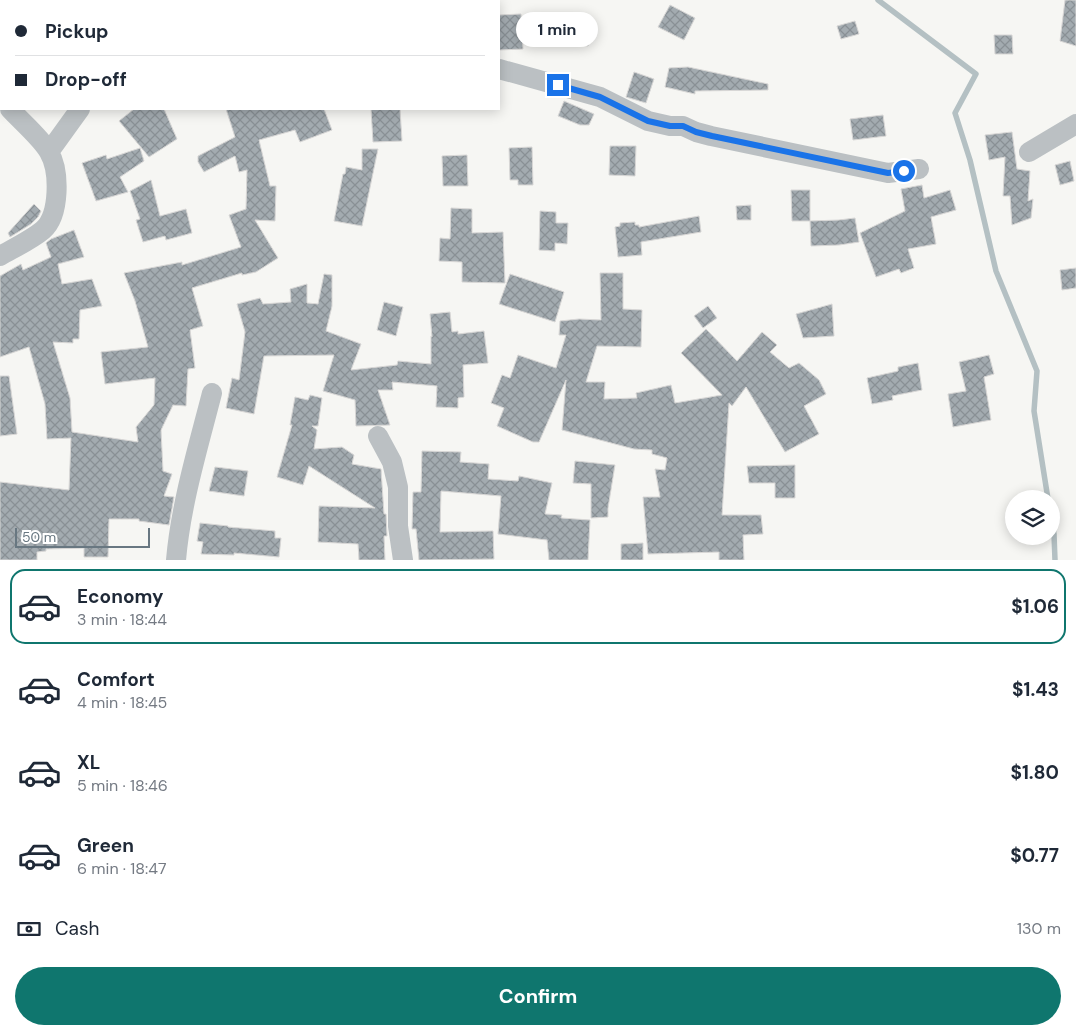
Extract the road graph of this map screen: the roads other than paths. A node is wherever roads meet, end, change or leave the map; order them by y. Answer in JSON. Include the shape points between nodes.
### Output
{"nodes":[{"id":1,"x":500,"y":69,"type":"edge"},
{"id":2,"x":11,"y":110,"type":"edge"},
{"id":3,"x":79,"y":110,"type":"edge"},
{"id":4,"x":1076,"y":124,"type":"edge"},
{"id":5,"x":49,"y":152,"type":"junction"},
{"id":6,"x":1029,"y":152,"type":"dead end"},
{"id":7,"x":919,"y":168,"type":"dead end"},
{"id":8,"x":0,"y":256,"type":"edge"},
{"id":9,"x":212,"y":392,"type":"dead end"},
{"id":10,"x":378,"y":436,"type":"dead end"},
{"id":11,"x":176,"y":560,"type":"edge"},
{"id":12,"x":403,"y":560,"type":"edge"}],
"edges":[{"from":1,"to":7,"type":"street","via":[[600,97],[648,121],[683,126],[712,136],[888,173]]},
{"from":2,"to":5,"type":"street"},
{"from":3,"to":5,"type":"street"},
{"from":4,"to":6,"type":"street"},
{"from":5,"to":8,"type":"street","via":[[57,192],[49,222],[44,230]]},
{"from":9,"to":11,"type":"street","via":[[189,483]]},
{"from":10,"to":12,"type":"street","via":[[392,462],[398,487],[398,526]]}]}
